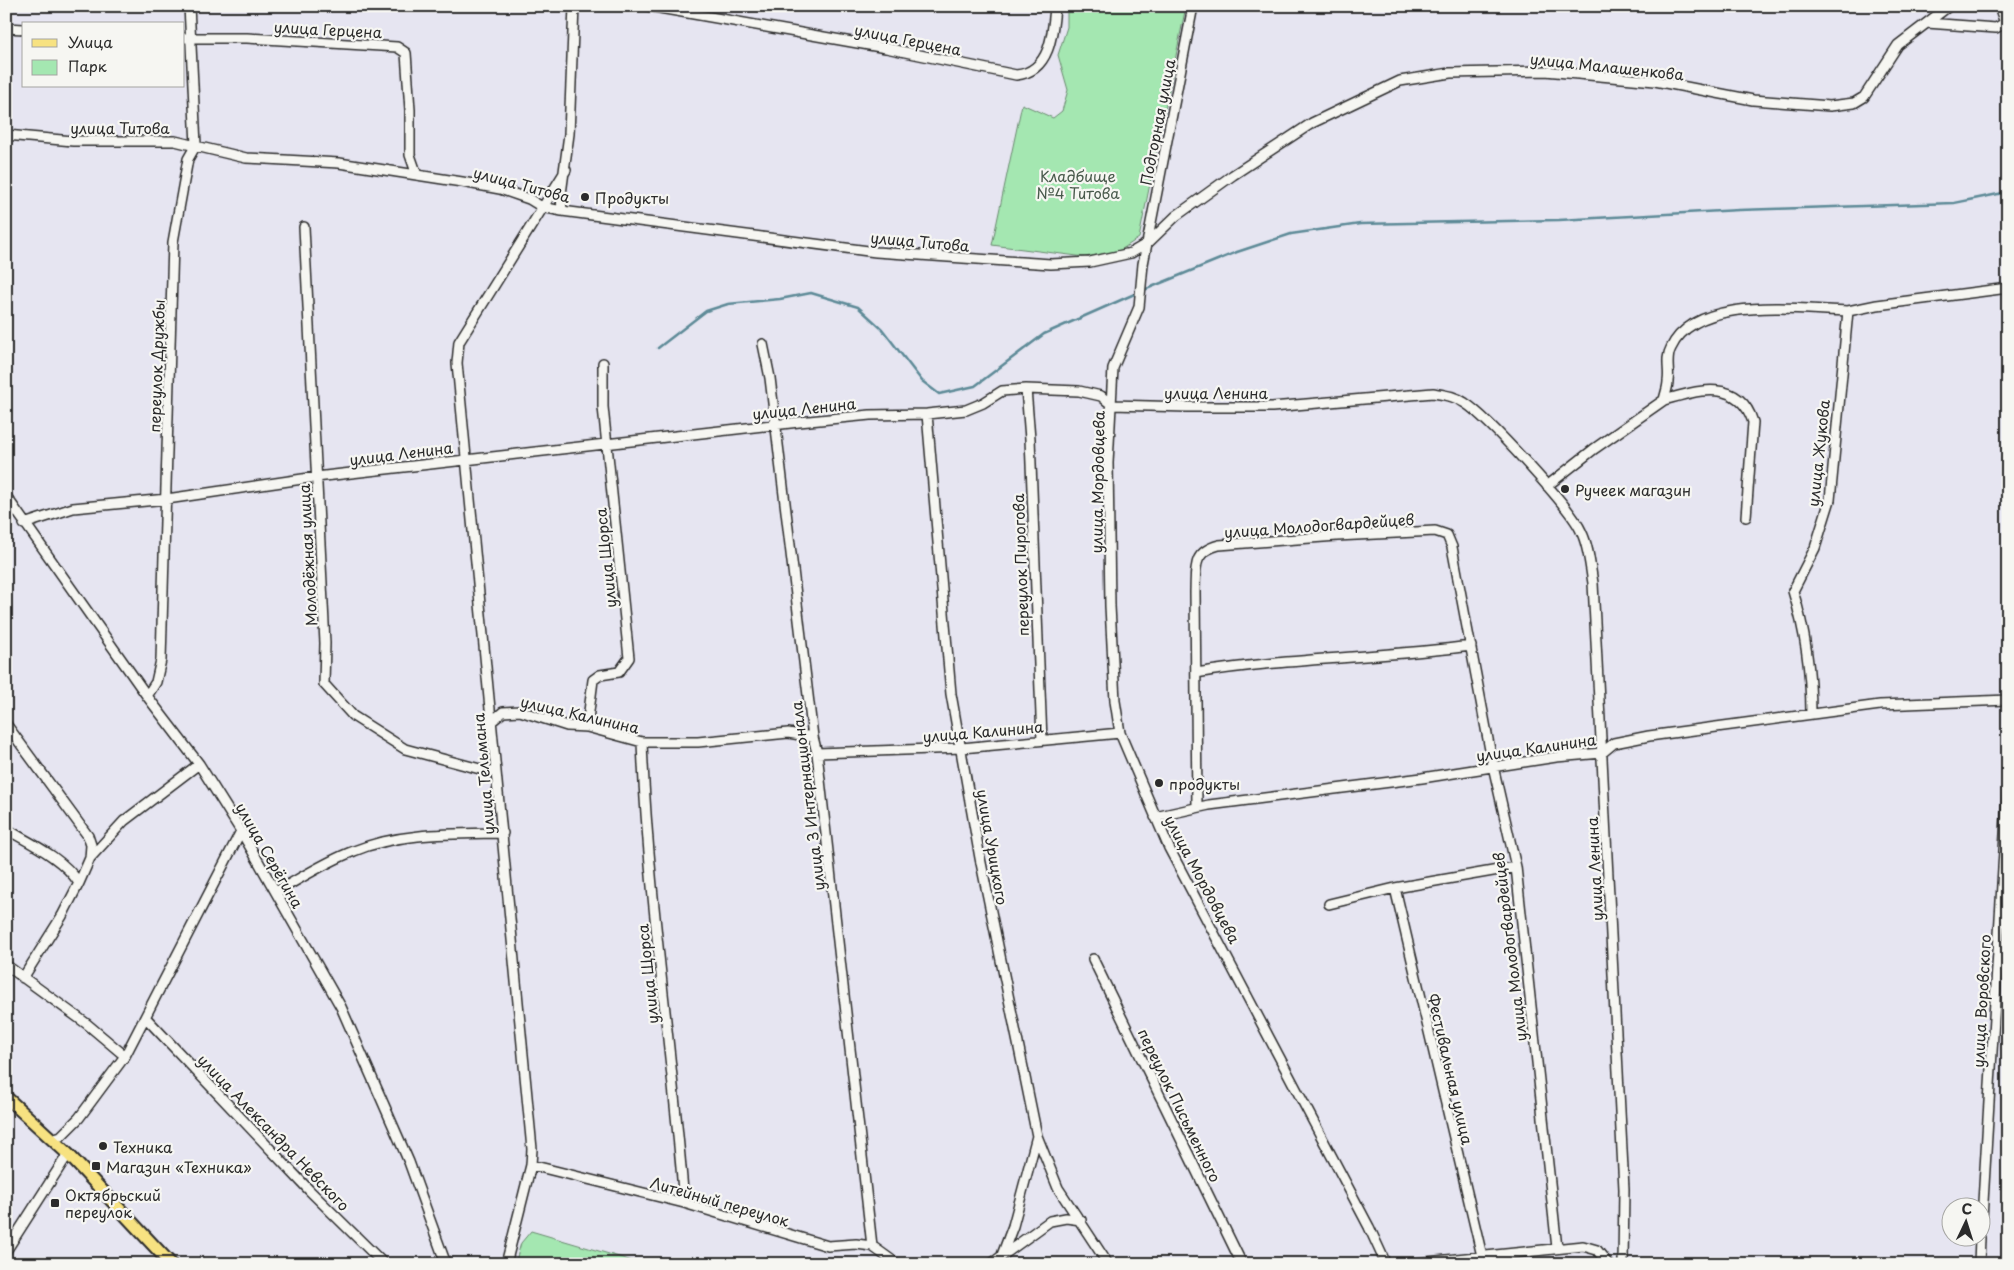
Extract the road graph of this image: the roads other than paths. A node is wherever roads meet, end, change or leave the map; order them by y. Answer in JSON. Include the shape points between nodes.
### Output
{"nodes":[{"id":1,"x":189,"y":6,"type":"edge"},
{"id":2,"x":574,"y":6,"type":"edge"},
{"id":3,"x":648,"y":6,"type":"edge"},
{"id":4,"x":1055,"y":6,"type":"edge"},
{"id":5,"x":1193,"y":6,"type":"edge"},
{"id":6,"x":1950,"y":6,"type":"edge"},
{"id":7,"x":1999,"y":6,"type":"edge"},
{"id":8,"x":1927,"y":23,"type":"junction"},
{"id":9,"x":2006,"y":25,"type":"edge"},
{"id":10,"x":6,"y":28,"type":"edge"},
{"id":11,"x":22,"y":29,"type":"edge"},
{"id":12,"x":188,"y":38,"type":"edge"},
{"id":13,"x":6,"y":135,"type":"edge"},
{"id":14,"x":196,"y":145,"type":"junction"},
{"id":15,"x":566,"y":170,"type":"junction"},
{"id":16,"x":417,"y":175,"type":"junction"},
{"id":17,"x":542,"y":207,"type":"junction"},
{"id":18,"x":562,"y":211,"type":"junction"},
{"id":19,"x":304,"y":227,"type":"dead end"},
{"id":20,"x":1148,"y":243,"type":"junction"},
{"id":21,"x":1131,"y":253,"type":"junction"},
{"id":22,"x":1143,"y":264,"type":"junction"},
{"id":23,"x":2008,"y":288,"type":"edge"},
{"id":24,"x":1848,"y":311,"type":"junction"},
{"id":25,"x":763,"y":344,"type":"dead end"},
{"id":26,"x":603,"y":363,"type":"dead end"},
{"id":27,"x":1026,"y":389,"type":"junction"},
{"id":28,"x":1664,"y":400,"type":"junction"},
{"id":29,"x":1112,"y":405,"type":"junction"},
{"id":30,"x":927,"y":414,"type":"junction"},
{"id":31,"x":776,"y":425,"type":"junction"},
{"id":32,"x":606,"y":443,"type":"junction"},
{"id":33,"x":465,"y":460,"type":"junction"},
{"id":34,"x":316,"y":477,"type":"junction"},
{"id":35,"x":1547,"y":486,"type":"junction"},
{"id":36,"x":6,"y":496,"type":"edge"},
{"id":37,"x":167,"y":499,"type":"junction"},
{"id":38,"x":1746,"y":517,"type":"dead end"},
{"id":39,"x":24,"y":524,"type":"junction"},
{"id":40,"x":1471,"y":646,"type":"junction"},
{"id":41,"x":1196,"y":673,"type":"junction"},
{"id":42,"x":147,"y":696,"type":"junction"},
{"id":43,"x":2008,"y":700,"type":"edge"},
{"id":44,"x":1811,"y":714,"type":"junction"},
{"id":45,"x":492,"y":721,"type":"junction"},
{"id":46,"x":6,"y":724,"type":"edge"},
{"id":47,"x":587,"y":727,"type":"junction"},
{"id":48,"x":1120,"y":734,"type":"junction"},
{"id":49,"x":813,"y":737,"type":"junction"},
{"id":50,"x":1042,"y":740,"type":"junction"},
{"id":51,"x":642,"y":742,"type":"junction"},
{"id":52,"x":962,"y":748,"type":"junction"},
{"id":53,"x":818,"y":753,"type":"junction"},
{"id":54,"x":1602,"y":754,"type":"junction"},
{"id":55,"x":200,"y":764,"type":"junction"},
{"id":56,"x":1493,"y":766,"type":"junction"},
{"id":57,"x":495,"y":773,"type":"junction"},
{"id":58,"x":2008,"y":784,"type":"edge"},
{"id":59,"x":1197,"y":807,"type":"junction"},
{"id":60,"x":1155,"y":817,"type":"junction"},
{"id":61,"x":6,"y":829,"type":"edge"},
{"id":62,"x":241,"y":831,"type":"junction"},
{"id":63,"x":503,"y":833,"type":"junction"},
{"id":64,"x":90,"y":858,"type":"junction"},
{"id":65,"x":1516,"y":867,"type":"junction"},
{"id":66,"x":79,"y":883,"type":"junction"},
{"id":67,"x":1395,"y":888,"type":"junction"},
{"id":68,"x":276,"y":892,"type":"junction"},
{"id":69,"x":1329,"y":904,"type":"dead end"},
{"id":70,"x":1093,"y":959,"type":"dead end"},
{"id":71,"x":6,"y":965,"type":"edge"},
{"id":72,"x":23,"y":978,"type":"junction"},
{"id":73,"x":146,"y":1018,"type":"junction"},
{"id":74,"x":125,"y":1056,"type":"junction"},
{"id":75,"x":6,"y":1096,"type":"edge"},
{"id":76,"x":1037,"y":1136,"type":"junction"},
{"id":77,"x":52,"y":1139,"type":"junction"},
{"id":78,"x":68,"y":1154,"type":"junction"},
{"id":79,"x":531,"y":1165,"type":"junction"},
{"id":80,"x":1983,"y":1198,"type":"edge"},
{"id":81,"x":684,"y":1203,"type":"junction"},
{"id":82,"x":1081,"y":1220,"type":"junction"},
{"id":83,"x":872,"y":1246,"type":"junction"},
{"id":84,"x":1557,"y":1248,"type":"junction"},
{"id":85,"x":1980,"y":1248,"type":"edge"},
{"id":86,"x":6,"y":1251,"type":"edge"},
{"id":87,"x":1002,"y":1255,"type":"junction"},
{"id":88,"x":1482,"y":1256,"type":"junction"},
{"id":89,"x":171,"y":1264,"type":"edge"},
{"id":90,"x":384,"y":1264,"type":"edge"},
{"id":91,"x":446,"y":1264,"type":"edge"},
{"id":92,"x":506,"y":1264,"type":"edge"},
{"id":93,"x":897,"y":1264,"type":"edge"},
{"id":94,"x":991,"y":1264,"type":"edge"},
{"id":95,"x":1108,"y":1264,"type":"edge"},
{"id":96,"x":1242,"y":1264,"type":"edge"},
{"id":97,"x":1386,"y":1264,"type":"edge"},
{"id":98,"x":1407,"y":1264,"type":"edge"},
{"id":99,"x":1608,"y":1264,"type":"edge"},
{"id":100,"x":1623,"y":1264,"type":"edge"},
{"id":101,"x":1979,"y":1264,"type":"edge"}],
"edges":[{"from":1,"to":12,"type":"street"},
{"from":2,"to":15,"type":"street"},
{"from":3,"to":4,"type":"street","name":"улица Герцена","via":[[886,48],[1016,75],[1029,74],[1044,58],[1052,36]]},
{"from":5,"to":20,"type":"street","name":"Подгорная улица"},
{"from":6,"to":8,"type":"street","name":"улица Малашенкова"},
{"from":7,"to":9,"type":"street"},
{"from":8,"to":9,"type":"street","via":[[1996,28]]},
{"from":8,"to":20,"type":"street","name":"улица Малашенкова","via":[[1898,45],[1864,97],[1854,103],[1830,106],[1753,100],[1655,81],[1545,71],[1450,73],[1400,81],[1312,123],[1176,216]]},
{"from":10,"to":11,"type":"street"},
{"from":12,"to":14,"type":"street","name":"переулок Дружбы"},
{"from":12,"to":16,"type":"street","name":"улица Герцена","via":[[397,47],[406,53],[410,155]]},
{"from":13,"to":14,"type":"street","name":"улица Титова","via":[[73,141],[175,141]]},
{"from":14,"to":16,"type":"street","name":"улица Титова","via":[[246,158],[339,164]]},
{"from":14,"to":37,"type":"street","name":"переулок Дружбы","via":[[188,159],[173,242]]},
{"from":15,"to":17,"type":"street","name":"улица Тельмана"},
{"from":15,"to":18,"type":"street","via":[[561,194]]},
{"from":16,"to":17,"type":"street","name":"улица Титова","via":[[500,189]]},
{"from":17,"to":18,"type":"street","name":"улица Титова"},
{"from":17,"to":33,"type":"street","name":"улица Тельмана","via":[[459,342],[457,363]]},
{"from":18,"to":21,"type":"street","name":"улица Титова","via":[[876,252],[974,260],[1051,264],[1090,262]]},
{"from":19,"to":34,"type":"street","name":"Молодёжная улица"},
{"from":20,"to":21,"type":"street","name":"улица Титова"},
{"from":20,"to":22,"type":"street","name":"улица Мордовцева"},
{"from":21,"to":22,"type":"street","via":[[1138,256]]},
{"from":22,"to":29,"type":"street","name":"улица Мордовцева","via":[[1141,297],[1132,328],[1113,368]]},
{"from":23,"to":24,"type":"street","via":[[1877,304]]},
{"from":24,"to":28,"type":"street","via":[[1728,310],[1708,315],[1691,324],[1671,346]]},
{"from":24,"to":44,"type":"street","name":"улица Жукова","via":[[1830,500],[1815,548],[1793,591],[1801,618]]},
{"from":25,"to":31,"type":"street","name":"улица 3 Интернационала"},
{"from":26,"to":32,"type":"street","name":"улица Щорса"},
{"from":27,"to":29,"type":"street","name":"улица Ленина","via":[[1079,391],[1101,396]]},
{"from":27,"to":30,"type":"street","name":"улица Ленина","via":[[1002,391],[966,410]]},
{"from":27,"to":50,"type":"street","name":"переулок Пирогова"},
{"from":28,"to":35,"type":"street"},
{"from":28,"to":38,"type":"street","via":[[1699,390],[1715,390],[1744,401],[1749,408],[1753,422]]},
{"from":29,"to":35,"type":"street","name":"улица Ленина","via":[[1272,407],[1433,393],[1450,395],[1482,417]]},
{"from":29,"to":48,"type":"street","name":"улица Мордовцева","via":[[1108,463],[1110,606]]},
{"from":30,"to":31,"type":"street","name":"улица Ленина","via":[[870,415]]},
{"from":30,"to":52,"type":"street","name":"улица Урицкого","via":[[951,694]]},
{"from":31,"to":32,"type":"street","name":"улица Ленина"},
{"from":31,"to":49,"type":"street","name":"улица 3 Интернационала"},
{"from":32,"to":33,"type":"street","name":"улица Ленина"},
{"from":32,"to":47,"type":"street","name":"улица Щорса","via":[[630,658],[619,672],[600,675],[594,680]]},
{"from":33,"to":34,"type":"street","name":"улица Ленина"},
{"from":33,"to":45,"type":"street","name":"улица Тельмана"},
{"from":34,"to":37,"type":"street","name":"улица Ленина"},
{"from":34,"to":57,"type":"street","name":"Молодёжная улица","via":[[325,644],[324,684],[353,716],[405,749]]},
{"from":35,"to":54,"type":"street","name":"улица Ленина","via":[[1581,530],[1588,552],[1593,583]]},
{"from":36,"to":39,"type":"street","name":"улица Серёгина"},
{"from":37,"to":39,"type":"street","name":"улица Ленина","via":[[72,508]]},
{"from":37,"to":42,"type":"street","name":"переулок Дружбы","via":[[161,660],[156,682]]},
{"from":39,"to":42,"type":"street","name":"улица Серёгина"},
{"from":40,"to":41,"type":"street","via":[[1411,654],[1246,665]]},
{"from":40,"to":41,"type":"street","name":"улица Молодогвардейцев","via":[[1452,547],[1446,535],[1435,531],[1220,546],[1202,552],[1197,561]]},
{"from":40,"to":56,"type":"street","name":"улица Молодогвардейцев"},
{"from":41,"to":59,"type":"street","name":"улица Молодогвардейцев"},
{"from":42,"to":55,"type":"street","name":"улица Серёгина"},
{"from":43,"to":44,"type":"street","name":"улица Калинина","via":[[1880,705]]},
{"from":44,"to":54,"type":"street","name":"улица Калинина","via":[[1649,736],[1614,743]]},
{"from":45,"to":47,"type":"street","name":"улица Калинина","via":[[503,712],[520,711],[567,726]]},
{"from":45,"to":57,"type":"street","name":"улица Тельмана"},
{"from":46,"to":64,"type":"street","via":[[88,836]]},
{"from":47,"to":51,"type":"street","name":"улица Калинина"},
{"from":48,"to":50,"type":"street","name":"улица Калинина"},
{"from":48,"to":60,"type":"street","name":"улица Мордовцева"},
{"from":49,"to":51,"type":"street","name":"улица Калинина","via":[[788,732],[698,742]]},
{"from":49,"to":53,"type":"street","name":"улица 3 Интернационала"},
{"from":50,"to":52,"type":"street","name":"улица Калинина"},
{"from":51,"to":81,"type":"street","name":"улица Щорса","via":[[645,826]]},
{"from":52,"to":53,"type":"street","name":"улица Калинина"},
{"from":52,"to":76,"type":"street","name":"улица Урицкого","via":[[980,858]]},
{"from":53,"to":83,"type":"street","name":"улица 3 Интернационала"},
{"from":54,"to":56,"type":"street","name":"улица Калинина"},
{"from":54,"to":100,"type":"street","name":"улица Ленина","via":[[1624,1189]]},
{"from":55,"to":62,"type":"street","name":"улица Серёгина"},
{"from":55,"to":64,"type":"street","via":[[124,821]]},
{"from":56,"to":59,"type":"street","name":"улица Калинина"},
{"from":56,"to":65,"type":"street","name":"улица Молодогвардейцев"},
{"from":57,"to":63,"type":"street","name":"улица Тельмана"},
{"from":58,"to":80,"type":"street","name":"улица Воровского"},
{"from":59,"to":60,"type":"street","name":"улица Калинина"},
{"from":60,"to":97,"type":"street","name":"улица Мордовцева","via":[[1168,848]]},
{"from":61,"to":66,"type":"street","via":[[71,870]]},
{"from":62,"to":68,"type":"street","name":"улица Серёгина"},
{"from":62,"to":73,"type":"street"},
{"from":63,"to":68,"type":"street","via":[[431,835],[392,840],[354,850]]},
{"from":63,"to":79,"type":"street","name":"улица Тельмана"},
{"from":64,"to":66,"type":"street"},
{"from":65,"to":67,"type":"street"},
{"from":65,"to":84,"type":"street","name":"улица Молодогвардейцев"},
{"from":66,"to":72,"type":"street"},
{"from":67,"to":69,"type":"street"},
{"from":67,"to":88,"type":"street","name":"Фестивальная улица"},
{"from":68,"to":91,"type":"street","name":"улица Серёгина","via":[[341,1007],[409,1162]]},
{"from":70,"to":96,"type":"street","name":"переулок Письменного"},
{"from":71,"to":72,"type":"street"},
{"from":72,"to":74,"type":"street"},
{"from":73,"to":74,"type":"street"},
{"from":73,"to":90,"type":"street","name":"улица Александра Невского"},
{"from":74,"to":77,"type":"street","via":[[79,1118],[61,1136]]},
{"from":75,"to":77,"type":"main road"},
{"from":76,"to":82,"type":"street","name":"улица Урицкого","via":[[1058,1188]]},
{"from":76,"to":87,"type":"street"},
{"from":77,"to":78,"type":"main road"},
{"from":78,"to":86,"type":"street"},
{"from":78,"to":89,"type":"main road"},
{"from":79,"to":81,"type":"street","name":"Литейный переулок"},
{"from":79,"to":92,"type":"street","name":"улица Тельмана"},
{"from":81,"to":83,"type":"street","name":"Литейный переулок","via":[[828,1246]]},
{"from":82,"to":87,"type":"street","via":[[1066,1218],[1050,1222]]},
{"from":82,"to":95,"type":"street","name":"улица Урицкого"},
{"from":83,"to":93,"type":"street"},
{"from":84,"to":88,"type":"street"},
{"from":84,"to":99,"type":"street","via":[[1583,1246],[1596,1250]]},
{"from":85,"to":101,"type":"street"},
{"from":87,"to":94,"type":"street"},
{"from":88,"to":98,"type":"street"}]}
